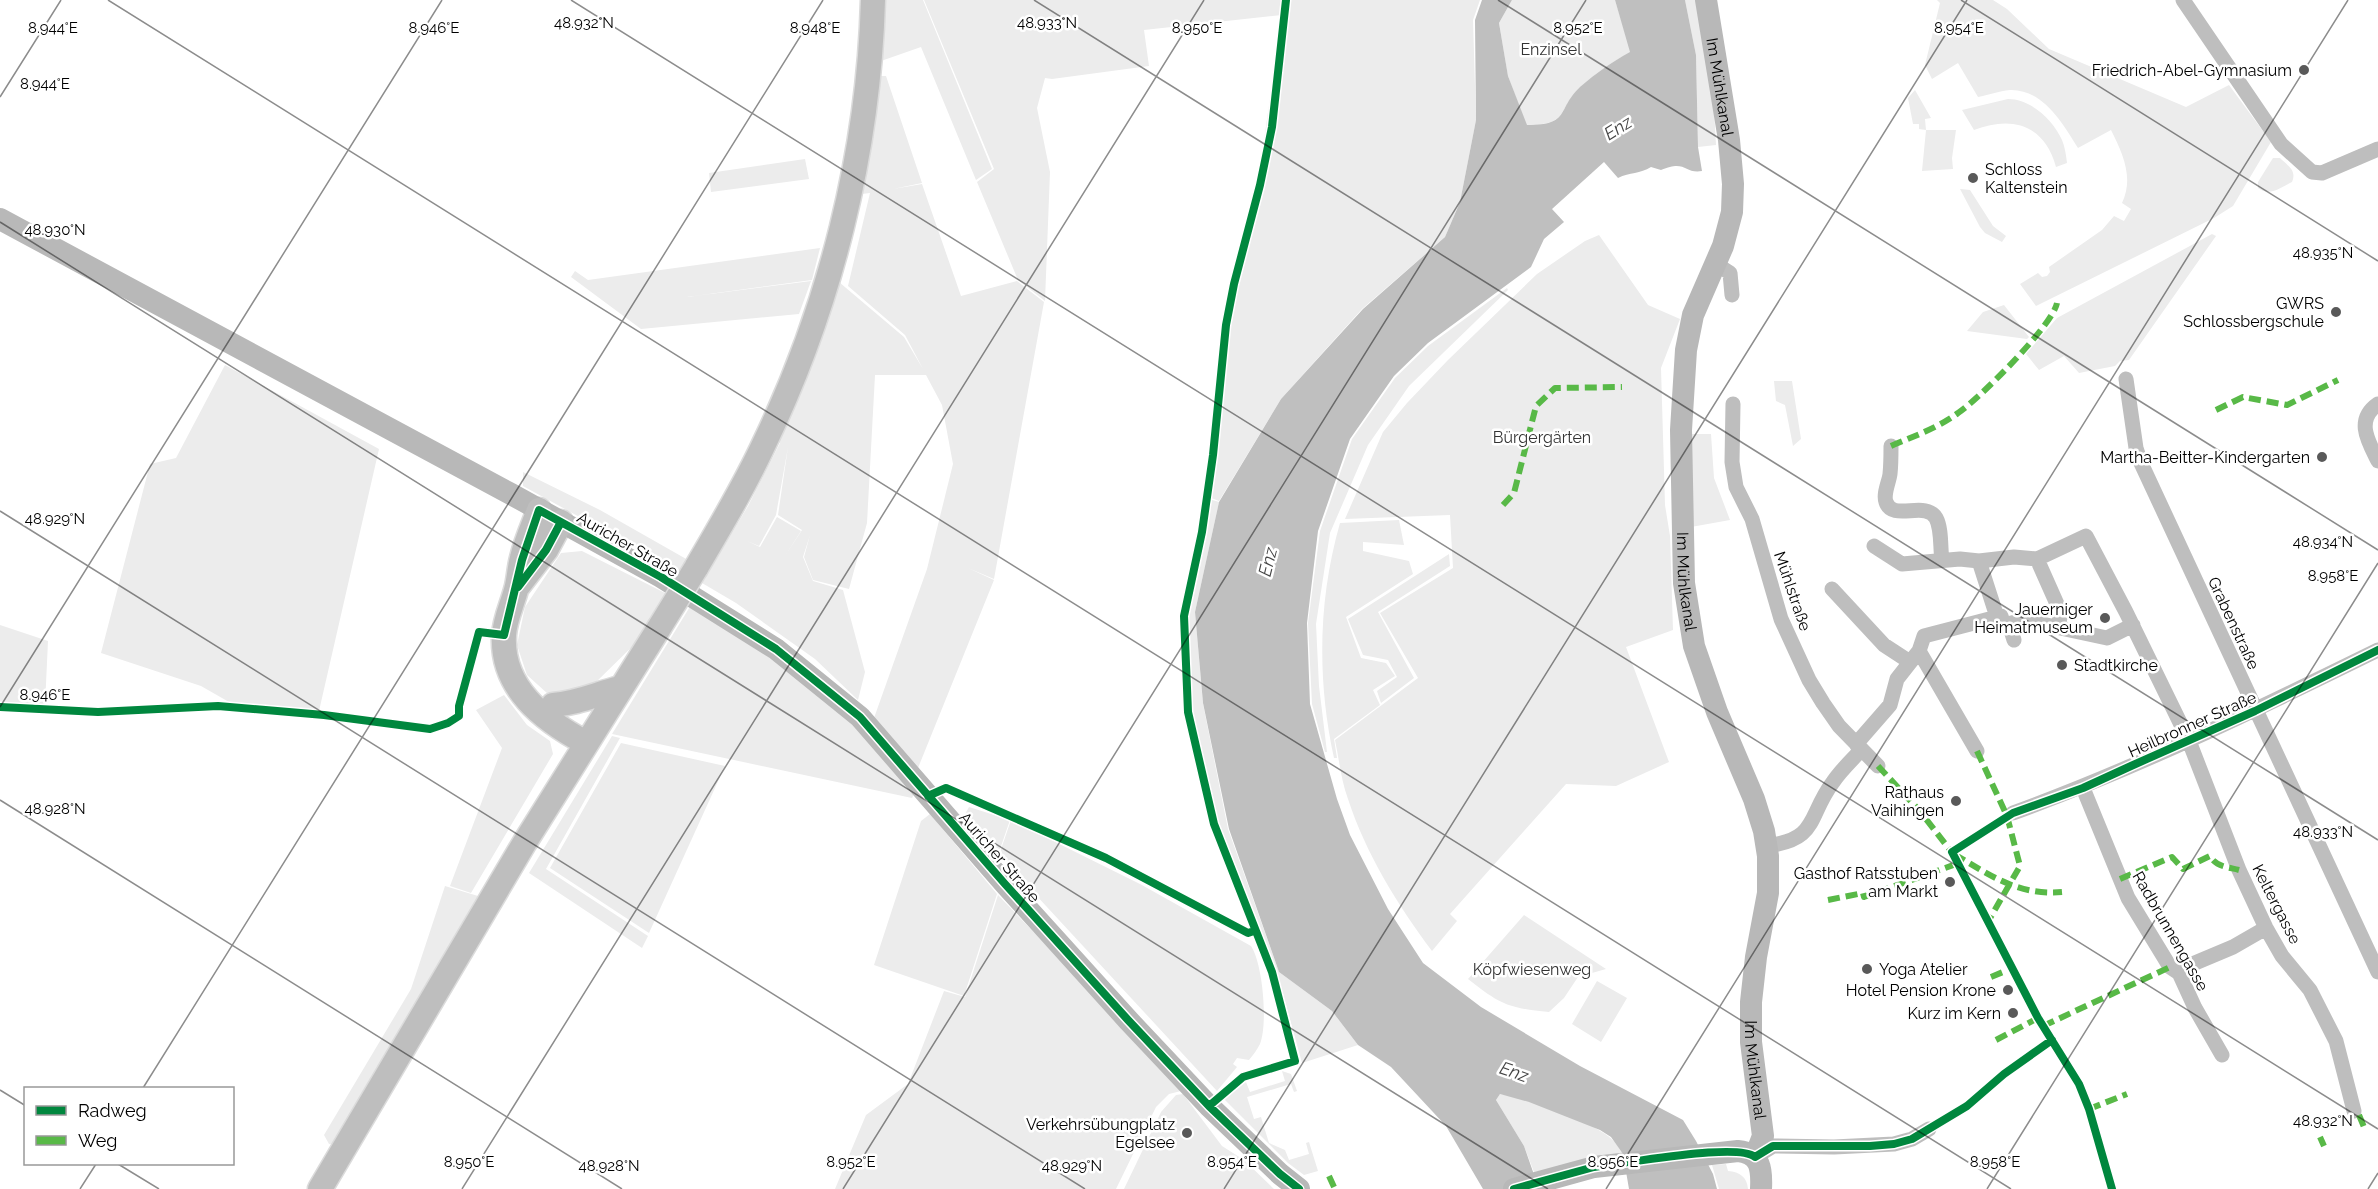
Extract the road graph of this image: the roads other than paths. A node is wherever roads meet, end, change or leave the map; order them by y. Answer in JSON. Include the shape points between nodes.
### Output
{"nodes":[{"id":1,"x":873,"y":0,"type":"edge"},
{"id":2,"x":1706,"y":0,"type":"edge"},
{"id":3,"x":2183,"y":0,"type":"edge"},
{"id":4,"x":2378,"y":149,"type":"edge"},
{"id":5,"x":0,"y":219,"type":"edge"},
{"id":6,"x":1716,"y":264,"type":"junction"},
{"id":7,"x":1732,"y":295,"type":"dead end"},
{"id":8,"x":2126,"y":379,"type":"dead end"},
{"id":9,"x":1733,"y":404,"type":"dead end"},
{"id":10,"x":2378,"y":404,"type":"edge"},
{"id":11,"x":1891,"y":446,"type":"dead end"},
{"id":12,"x":2378,"y":461,"type":"edge"},
{"id":13,"x":539,"y":510,"type":"junction"},
{"id":14,"x":561,"y":522,"type":"junction"},
{"id":15,"x":1874,"y":546,"type":"dead end"},
{"id":16,"x":2037,"y":559,"type":"junction"},
{"id":17,"x":1942,"y":561,"type":"junction"},
{"id":18,"x":1979,"y":561,"type":"junction"},
{"id":19,"x":516,"y":589,"type":"junction"},
{"id":20,"x":1832,"y":589,"type":"dead end"},
{"id":21,"x":2003,"y":621,"type":"junction"},
{"id":22,"x":2133,"y":625,"type":"junction"},
{"id":23,"x":2058,"y":626,"type":"junction"},
{"id":24,"x":2014,"y":640,"type":"dead end"},
{"id":25,"x":2378,"y":650,"type":"edge"},
{"id":26,"x":1915,"y":657,"type":"junction"},
{"id":27,"x":620,"y":688,"type":"junction"},
{"id":28,"x":518,"y":689,"type":"junction"},
{"id":29,"x":553,"y":705,"type":"junction"},
{"id":30,"x":2255,"y":711,"type":"junction"},
{"id":31,"x":589,"y":738,"type":"junction"},
{"id":32,"x":2189,"y":741,"type":"junction"},
{"id":33,"x":1858,"y":747,"type":"junction"},
{"id":34,"x":1977,"y":751,"type":"dead end"},
{"id":35,"x":1878,"y":766,"type":"dead end"},
{"id":36,"x":2083,"y":788,"type":"junction"},
{"id":37,"x":2013,"y":813,"type":"dead end"},
{"id":38,"x":1763,"y":860,"type":"junction"},
{"id":39,"x":2266,"y":928,"type":"junction"},
{"id":40,"x":2378,"y":972,"type":"edge"},
{"id":41,"x":2179,"y":973,"type":"junction"},
{"id":42,"x":2222,"y":1055,"type":"dead end"},
{"id":43,"x":2354,"y":1111,"type":"dead end"},
{"id":44,"x":1929,"y":1129,"type":"dead end"},
{"id":45,"x":1755,"y":1157,"type":"junction"},
{"id":46,"x":320,"y":1189,"type":"edge"},
{"id":47,"x":1299,"y":1189,"type":"edge"},
{"id":48,"x":1515,"y":1189,"type":"edge"},
{"id":49,"x":1761,"y":1189,"type":"edge"}],
"edges":[{"from":1,"to":27,"type":"main road","bridge":true,"via":[[860,136],[833,261],[800,361],[741,489]]},
{"from":2,"to":6,"type":"street","name":"Im Mühlkanal","via":[[1729,140],[1732,184],[1732,212]]},
{"from":3,"to":4,"type":"street","via":[[2281,144],[2312,172],[2322,173]]},
{"from":5,"to":13,"type":"street","name":"Auricher Straße"},
{"from":6,"to":7,"type":"street","via":[[1731,273]]},
{"from":6,"to":38,"type":"street","name":"Im Mühlkanal","via":[[1693,315],[1684,371],[1681,430],[1685,592],[1696,652],[1754,799]]},
{"from":8,"to":30,"type":"street","name":"Grabenstraße","via":[[2141,463]]},
{"from":9,"to":33,"type":"street","name":"Mühlstraße","via":[[1732,462],[1736,486],[1752,519],[1781,619],[1813,688]]},
{"from":10,"to":12,"type":"street","via":[[2368,414],[2364,426]]},
{"from":11,"to":17,"type":"street","via":[[1885,501],[1898,511],[1925,510],[1934,515]]},
{"from":13,"to":14,"type":"street","name":"Auricher Straße"},
{"from":13,"to":19,"type":"main road"},
{"from":14,"to":19,"type":"main road","via":[[546,550]]},
{"from":14,"to":47,"type":"street","name":"Auricher Straße","via":[[776,649],[860,717],[1128,1020],[1209,1106]]},
{"from":15,"to":17,"type":"street","via":[[1902,564]]},
{"from":16,"to":18,"type":"street","via":[[2014,556]]},
{"from":16,"to":22,"type":"street","name":"Keltergasse","via":[[2086,536]]},
{"from":16,"to":23,"type":"street","via":[[2061,613]]},
{"from":17,"to":18,"type":"street"},
{"from":18,"to":21,"type":"street"},
{"from":19,"to":28,"type":"main road","via":[[504,635],[506,664]]},
{"from":20,"to":26,"type":"street","via":[[1884,645]]},
{"from":21,"to":23,"type":"street"},
{"from":21,"to":24,"type":"street"},
{"from":21,"to":26,"type":"street","via":[[1924,636]]},
{"from":22,"to":23,"type":"street","via":[[2107,638]]},
{"from":22,"to":32,"type":"street","name":"Keltergasse"},
{"from":25,"to":30,"type":"street","name":"Heilbronner Straße"},
{"from":26,"to":33,"type":"street","via":[[1898,679],[1890,705]]},
{"from":26,"to":34,"type":"street"},
{"from":27,"to":29,"type":"main road","via":[[575,703]]},
{"from":27,"to":31,"type":"main road"},
{"from":28,"to":29,"type":"main road"},
{"from":28,"to":31,"type":"main road","via":[[545,718]]},
{"from":29,"to":31,"type":"main road"},
{"from":30,"to":32,"type":"street","name":"Heilbronner Straße"},
{"from":30,"to":40,"type":"street","name":"Grabenstraße"},
{"from":31,"to":46,"type":"main road"},
{"from":32,"to":36,"type":"street","name":"Heilbronner Straße"},
{"from":32,"to":39,"type":"street","name":"Keltergasse"},
{"from":33,"to":35,"type":"street","name":"Mühlstraße"},
{"from":33,"to":38,"type":"street","via":[[1834,780],[1808,829]]},
{"from":36,"to":37,"type":"street","name":"Heilbronner Straße"},
{"from":36,"to":41,"type":"street","name":"Radbrunnengasse","via":[[2128,898],[2170,967]]},
{"from":38,"to":45,"type":"street","name":"Im Mühlkanal","via":[[1768,893],[1751,1002],[1751,1042],[1763,1136]]},
{"from":39,"to":41,"type":"street","via":[[2182,968]]},
{"from":39,"to":43,"type":"street","name":"Keltergasse","via":[[2282,956],[2316,999],[2336,1041]]},
{"from":41,"to":42,"type":"street","name":"Radbrunnengasse"},
{"from":44,"to":45,"type":"street","via":[[1894,1144],[1773,1146]]},
{"from":45,"to":48,"type":"street","via":[[1738,1151],[1624,1163],[1594,1167]]},
{"from":45,"to":49,"type":"street","via":[[1762,1171]]}]}
